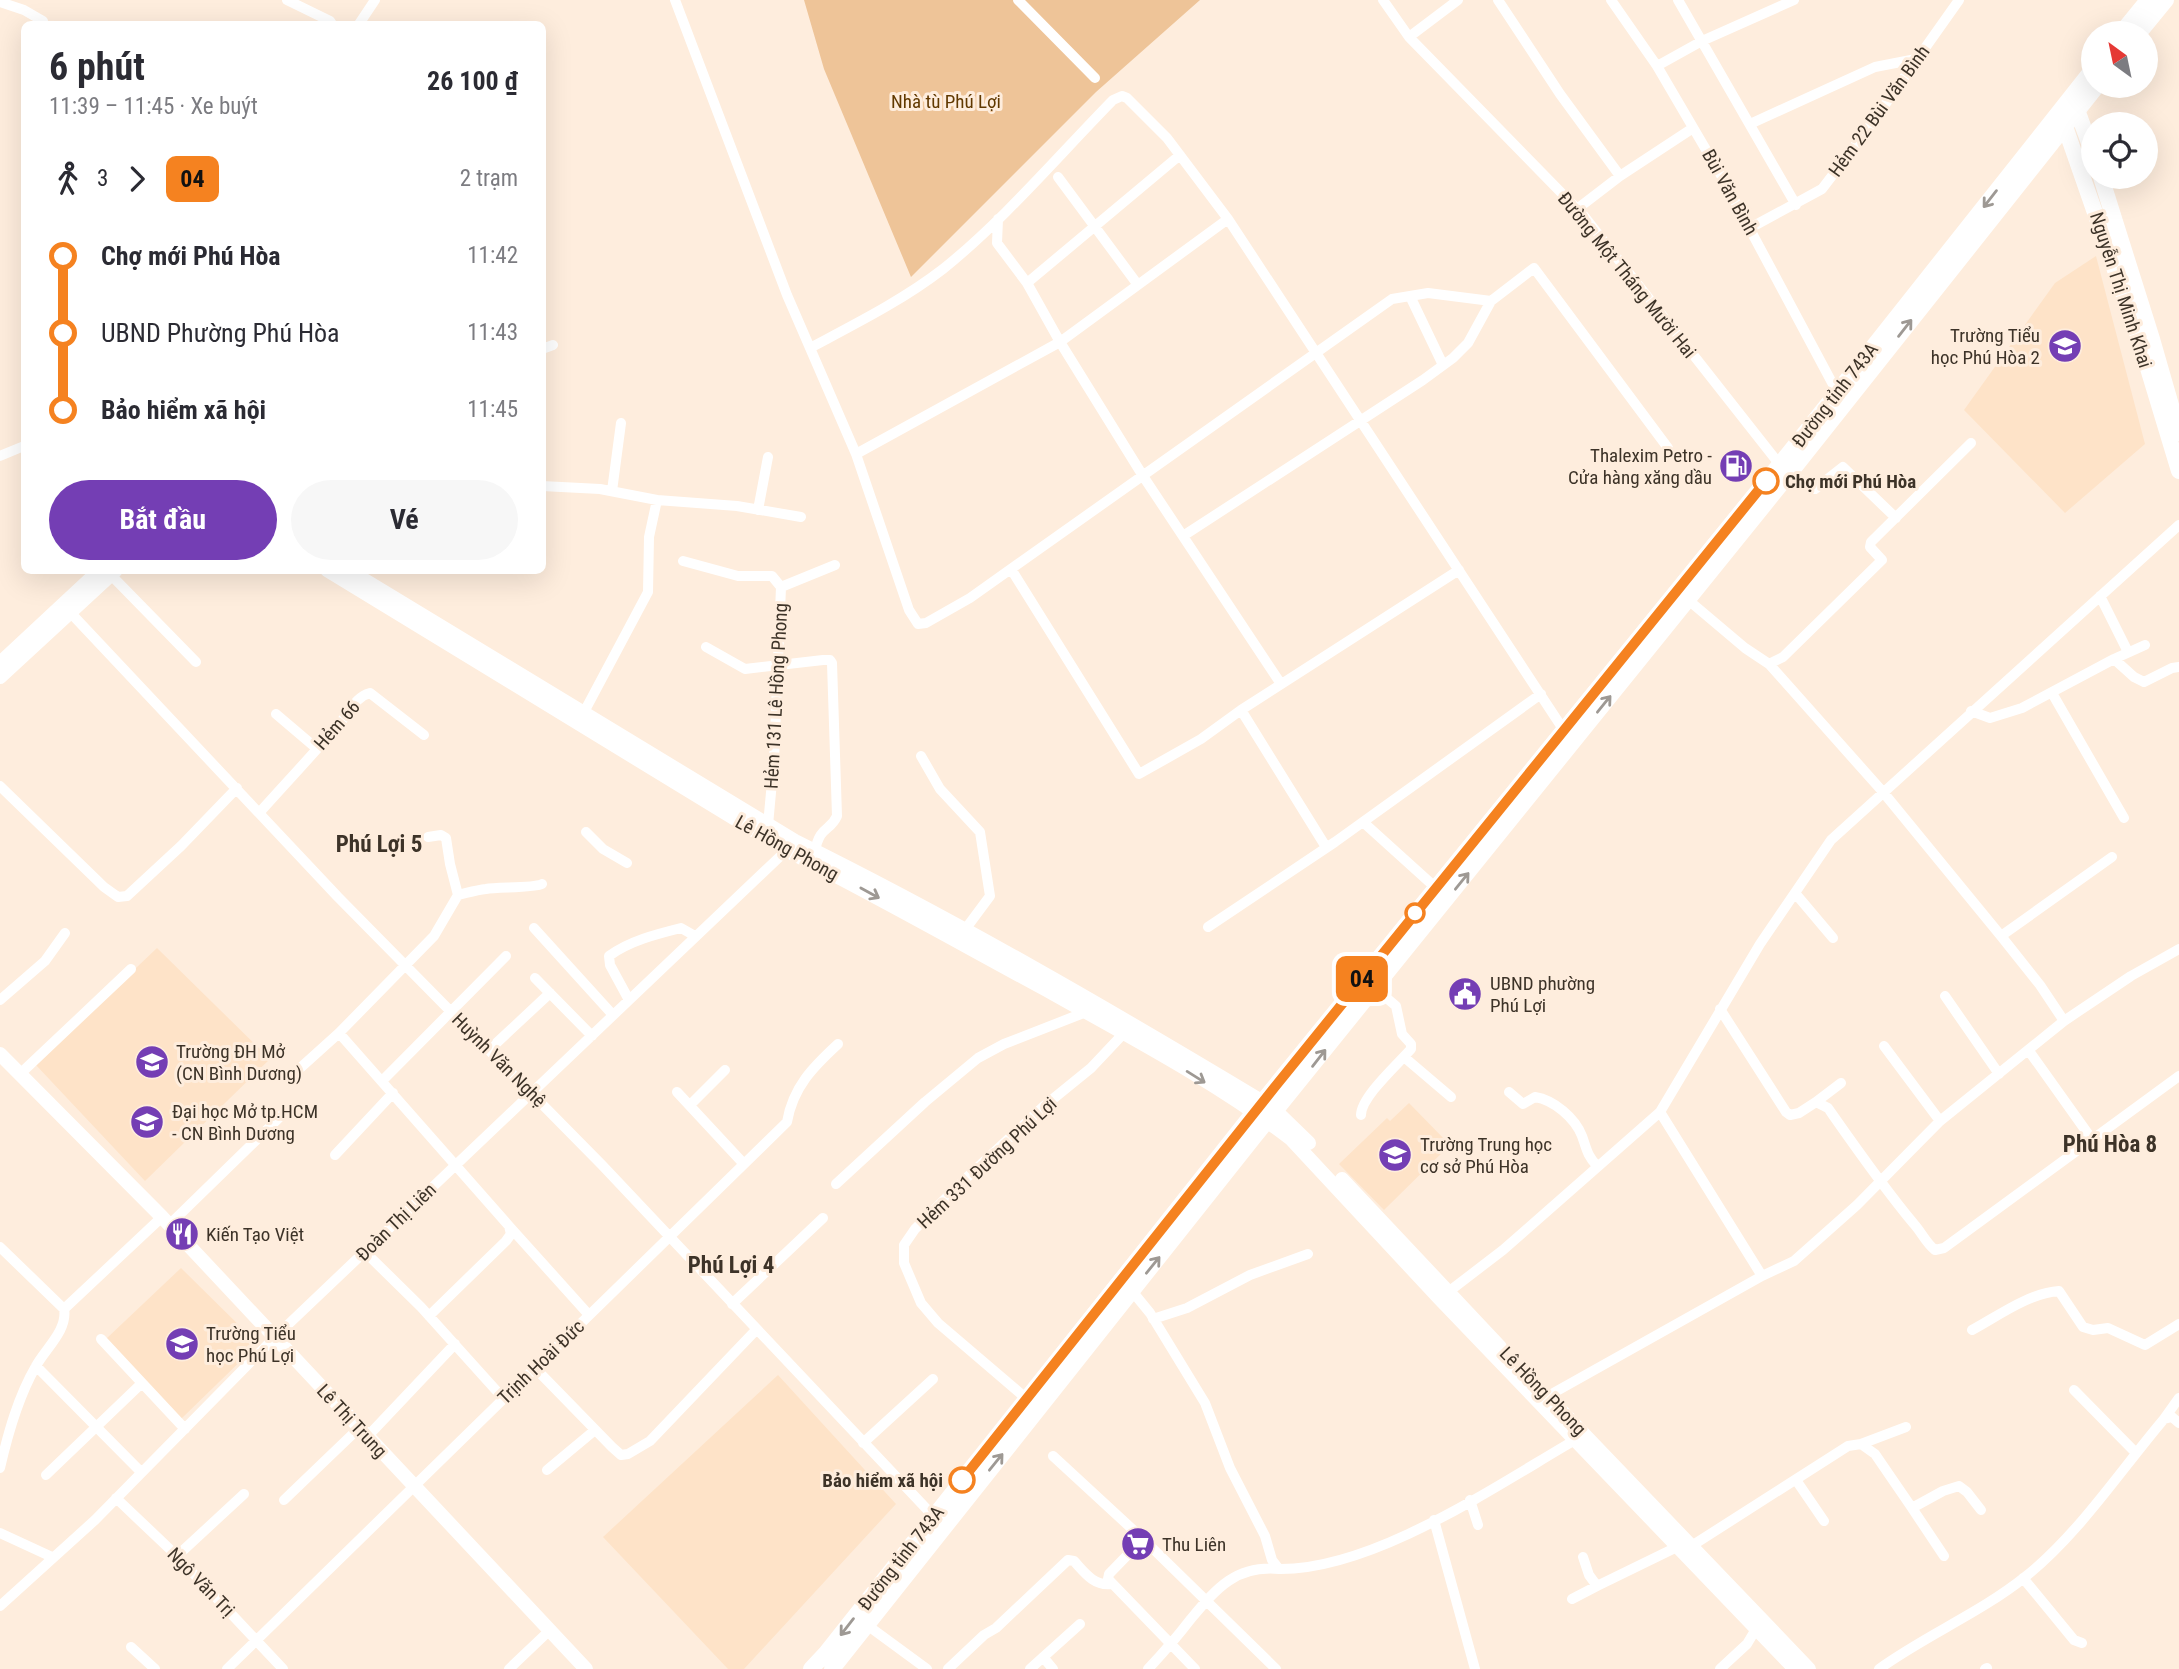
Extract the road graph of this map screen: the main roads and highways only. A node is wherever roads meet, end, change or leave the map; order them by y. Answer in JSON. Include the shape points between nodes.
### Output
{"nodes":[{"id":1,"x":2148,"y":0,"type":"edge"},
{"id":2,"x":2166,"y":0,"type":"edge"},
{"id":3,"x":2131,"y":21,"type":"edge"},
{"id":4,"x":2149,"y":21,"type":"edge"},
{"id":5,"x":2081,"y":92,"type":"edge"},
{"id":6,"x":2081,"y":98,"type":"edge"},
{"id":7,"x":2075,"y":103,"type":"junction"},
{"id":8,"x":2062,"y":117,"type":"junction"},
{"id":9,"x":2081,"y":120,"type":"edge"},
{"id":10,"x":2104,"y":189,"type":"edge"},
{"id":11,"x":2146,"y":341,"type":"junction"},
{"id":12,"x":2179,"y":433,"type":"edge"},
{"id":13,"x":2179,"y":471,"type":"edge"},
{"id":14,"x":1488,"y":836,"type":"junction"},
{"id":15,"x":1405,"y":938,"type":"junction"},
{"id":16,"x":938,"y":1522,"type":"junction"},
{"id":17,"x":811,"y":1669,"type":"edge"},
{"id":18,"x":832,"y":1669,"type":"edge"}],
"edges":[{"from":1,"to":3,"type":"main road"},
{"from":2,"to":4,"type":"main road"},
{"from":5,"to":7,"type":"main road","name":"Đường tỉnh 743A"},
{"from":6,"to":7,"type":"main road","name":"Đường tỉnh 743A"},
{"from":7,"to":8,"type":"main road","name":"Đường tỉnh 743A"},
{"from":7,"to":9,"type":"main road"},
{"from":8,"to":11,"type":"main road","name":"Nguyễn Thị Minh Khai"},
{"from":8,"to":14,"type":"main road","name":"Đường tỉnh 743A"},
{"from":10,"to":11,"type":"main road","name":"Nguyễn Thị Minh Khai"},
{"from":11,"to":12,"type":"main road","name":"Nguyễn Thị Minh Khai"},
{"from":11,"to":13,"type":"main road","name":"Nguyễn Thị Minh Khai"},
{"from":15,"to":14,"type":"main road","name":"Đường tỉnh 743A","one_way":true},
{"from":14,"to":15,"type":"main road","name":"Đường tỉnh 743A","via":[[1436,888]]},
{"from":15,"to":16,"type":"main road","name":"Đường tỉnh 743A","via":[[1259,1107],[1027,1399]]},
{"from":16,"to":15,"type":"main road","name":"Đường tỉnh 743A","one_way":true,"via":[[1132,1292],[1376,989]]},
{"from":16,"to":17,"type":"main road","name":"Đường tỉnh 743A","one_way":true},
{"from":16,"to":18,"type":"main road","name":"Đường tỉnh 743A"}]}
